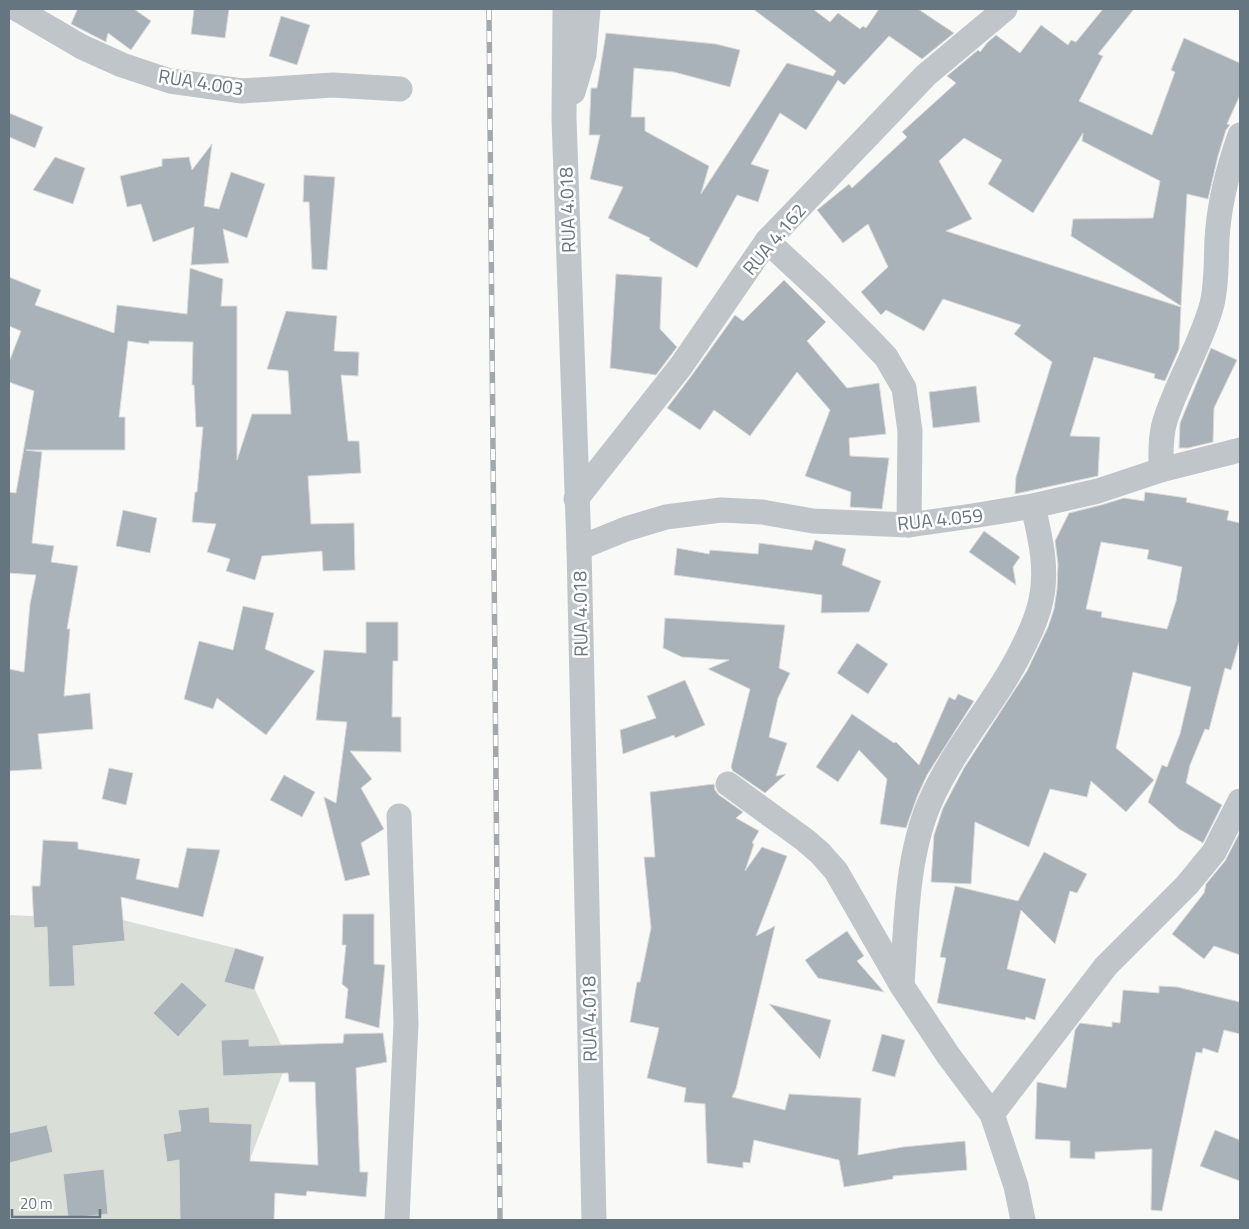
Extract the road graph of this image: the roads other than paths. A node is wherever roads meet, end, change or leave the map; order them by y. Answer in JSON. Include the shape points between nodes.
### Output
{"nodes":[{"id":1,"x":17,"y":9,"type":"edge"},
{"id":2,"x":565,"y":9,"type":"edge"},
{"id":3,"x":588,"y":9,"type":"edge"},
{"id":4,"x":1005,"y":9,"type":"edge"},
{"id":5,"x":400,"y":89,"type":"dead end"},
{"id":6,"x":564,"y":118,"type":"junction"},
{"id":7,"x":1240,"y":135,"type":"edge"},
{"id":8,"x":767,"y":241,"type":"junction"},
{"id":9,"x":1240,"y":450,"type":"edge"},
{"id":10,"x":1162,"y":470,"type":"junction"},
{"id":11,"x":576,"y":499,"type":"junction"},
{"id":12,"x":1033,"y":506,"type":"junction"},
{"id":13,"x":909,"y":525,"type":"junction"},
{"id":14,"x":578,"y":548,"type":"junction"},
{"id":15,"x":728,"y":784,"type":"dead end"},
{"id":16,"x":1240,"y":801,"type":"edge"},
{"id":17,"x":399,"y":816,"type":"dead end"},
{"id":18,"x":902,"y":986,"type":"junction"},
{"id":19,"x":992,"y":1114,"type":"junction"},
{"id":20,"x":397,"y":1220,"type":"edge"},
{"id":21,"x":594,"y":1220,"type":"edge"},
{"id":22,"x":1022,"y":1220,"type":"edge"}],
"edges":[{"from":1,"to":5,"type":"street","name":"RUA 4.003","via":[[82,46],[170,81],[242,91],[333,85]]},
{"from":2,"to":6,"type":"street","name":"RUA 4.018"},
{"from":3,"to":6,"type":"street","via":[[584,55]]},
{"from":4,"to":8,"type":"street","name":"RUA 4.162","via":[[926,75]]},
{"from":6,"to":11,"type":"street","name":"RUA 4.018"},
{"from":7,"to":10,"type":"street","via":[[1221,204],[1212,303],[1164,422],[1160,446]]},
{"from":8,"to":11,"type":"street","name":"RUA 4.162","via":[[681,366]]},
{"from":8,"to":13,"type":"street","via":[[866,334],[886,357],[904,388],[910,431]]},
{"from":9,"to":10,"type":"street","name":"RUA 4.059"},
{"from":10,"to":12,"type":"street","name":"RUA 4.059","via":[[1098,491]]},
{"from":11,"to":14,"type":"street","name":"RUA 4.018"},
{"from":12,"to":13,"type":"street","name":"RUA 4.059"},
{"from":12,"to":18,"type":"street","via":[[1042,546],[1041,600],[1034,625],[1018,658],[942,775],[929,804],[916,849],[908,899]]},
{"from":13,"to":14,"type":"street","name":"RUA 4.059","via":[[813,521],[762,512],[721,510],[666,517]]},
{"from":14,"to":21,"type":"street","name":"RUA 4.018"},
{"from":15,"to":18,"type":"street","via":[[805,840],[836,871]]},
{"from":16,"to":19,"type":"street","via":[[1214,852],[1106,966]]},
{"from":17,"to":20,"type":"street","via":[[406,1023]]},
{"from":18,"to":19,"type":"street"},
{"from":19,"to":22,"type":"street","via":[[1016,1186]]}]}
